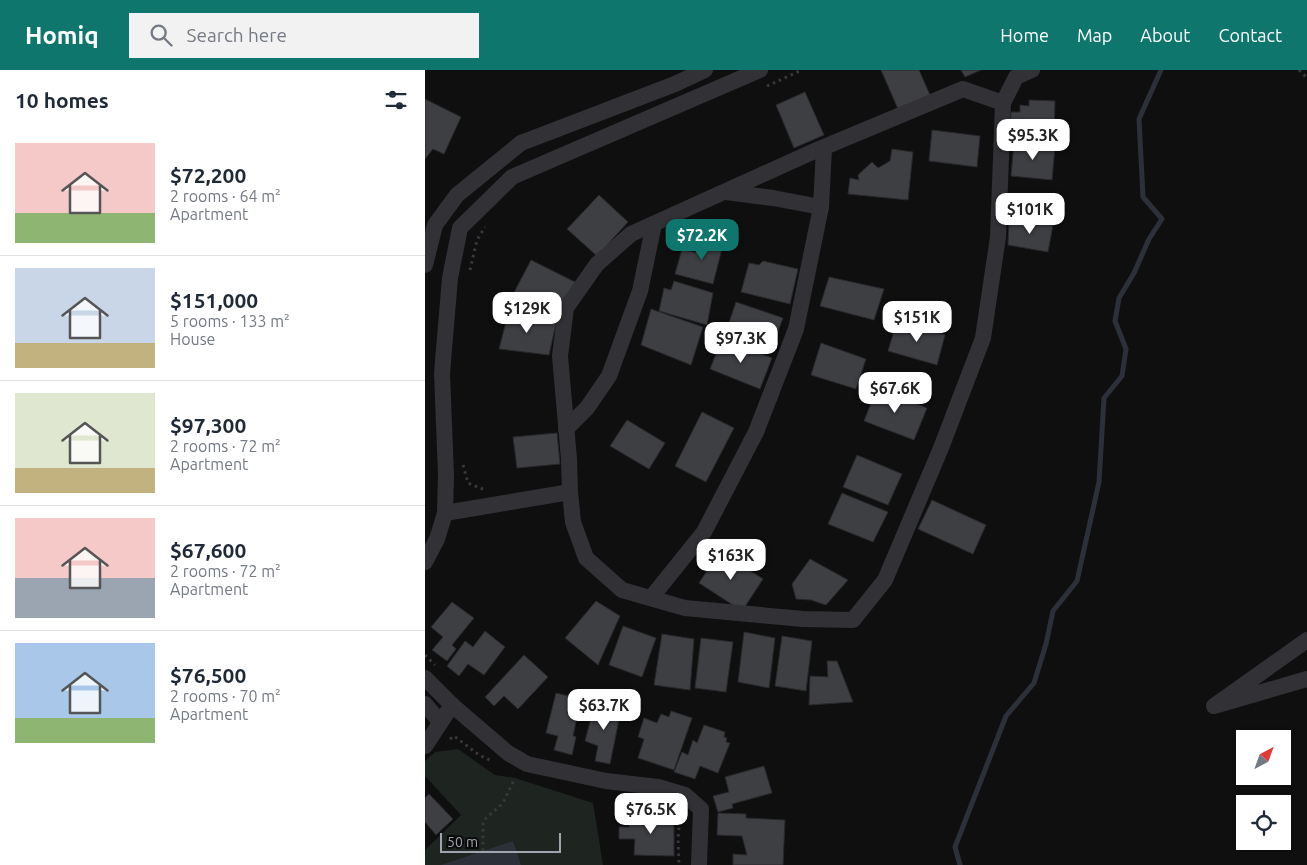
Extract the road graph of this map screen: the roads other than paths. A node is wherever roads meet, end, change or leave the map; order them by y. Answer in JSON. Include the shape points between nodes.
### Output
{"nodes":[{"id":1,"x":705,"y":70,"type":"edge"},
{"id":2,"x":759,"y":70,"type":"edge"},
{"id":3,"x":1032,"y":70,"type":"edge"},
{"id":4,"x":1003,"y":103,"type":"junction"},
{"id":5,"x":824,"y":148,"type":"junction"},
{"id":6,"x":726,"y":192,"type":"junction"},
{"id":7,"x":821,"y":207,"type":"junction"},
{"id":8,"x":654,"y":224,"type":"junction"},
{"id":9,"x":435,"y":225,"type":"junction"},
{"id":10,"x":460,"y":228,"type":"junction"},
{"id":11,"x":425,"y":265,"type":"edge"},
{"id":12,"x":566,"y":429,"type":"junction"},
{"id":13,"x":570,"y":492,"type":"junction"},
{"id":14,"x":445,"y":513,"type":"junction"},
{"id":15,"x":425,"y":562,"type":"edge"},
{"id":16,"x":651,"y":598,"type":"junction"},
{"id":17,"x":1307,"y":640,"type":"edge"},
{"id":18,"x":425,"y":678,"type":"edge"},
{"id":19,"x":1307,"y":679,"type":"edge"},
{"id":20,"x":425,"y":704,"type":"edge"},
{"id":21,"x":452,"y":705,"type":"junction"},
{"id":22,"x":440,"y":722,"type":"junction"},
{"id":23,"x":425,"y":746,"type":"edge"},
{"id":24,"x":699,"y":865,"type":"edge"}],
"edges":[{"from":1,"to":9,"type":"street","via":[[521,142],[457,195]]},
{"from":2,"to":10,"type":"street","via":[[512,177]]},
{"from":3,"to":4,"type":"street","via":[[1016,77]]},
{"from":4,"to":5,"type":"street","via":[[963,89]]},
{"from":4,"to":16,"type":"street","via":[[997,237],[983,338],[885,580],[853,620],[803,619],[685,608]]},
{"from":5,"to":6,"type":"street"},
{"from":5,"to":7,"type":"street"},
{"from":6,"to":7,"type":"street"},
{"from":6,"to":8,"type":"street"},
{"from":7,"to":16,"type":"street","via":[[796,329],[756,432],[704,532]]},
{"from":8,"to":12,"type":"street","via":[[640,291],[609,376],[587,408]]},
{"from":8,"to":12,"type":"street","via":[[631,234],[597,264],[566,308],[560,356]]},
{"from":9,"to":10,"type":"street"},
{"from":9,"to":11,"type":"street"},
{"from":10,"to":14,"type":"street","via":[[451,278],[442,373]]},
{"from":12,"to":13,"type":"street"},
{"from":13,"to":14,"type":"street"},
{"from":13,"to":16,"type":"street","via":[[573,522],[586,558],[622,590]]},
{"from":14,"to":15,"type":"street"},
{"from":17,"to":19,"type":"street","via":[[1214,706]]},
{"from":18,"to":21,"type":"street"},
{"from":20,"to":22,"type":"street"},
{"from":21,"to":22,"type":"street"},
{"from":21,"to":24,"type":"street","via":[[507,753],[527,764],[606,781],[658,787],[685,795],[701,809]]},
{"from":22,"to":23,"type":"street"}]}
